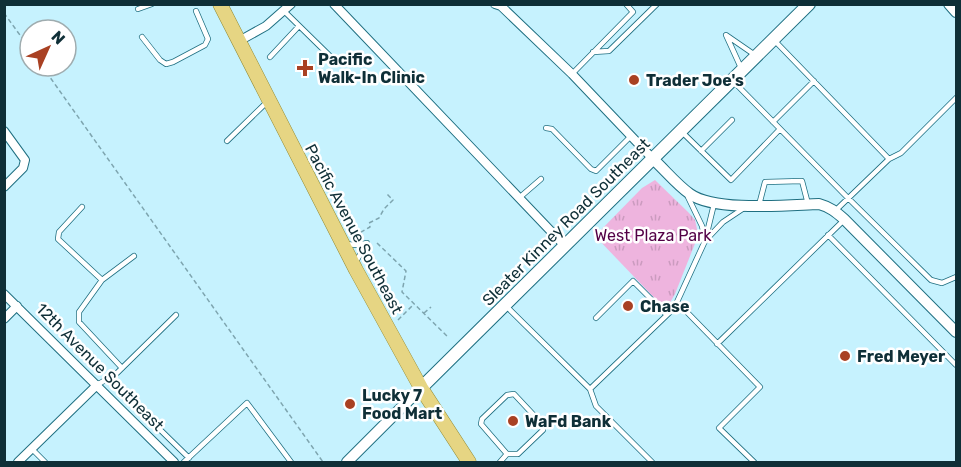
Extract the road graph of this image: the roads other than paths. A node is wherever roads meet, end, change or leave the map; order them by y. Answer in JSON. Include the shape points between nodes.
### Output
{"nodes":[{"id":1,"x":152,"y":4,"type":"edge"},
{"id":2,"x":220,"y":4,"type":"edge"},
{"id":3,"x":291,"y":4,"type":"edge"},
{"id":4,"x":334,"y":4,"type":"edge"},
{"id":5,"x":495,"y":4,"type":"edge"},
{"id":6,"x":626,"y":4,"type":"edge"},
{"id":7,"x":657,"y":4,"type":"edge"},
{"id":8,"x":809,"y":4,"type":"edge"},
{"id":9,"x":949,"y":4,"type":"edge"},
{"id":10,"x":138,"y":9,"type":"dead end"},
{"id":11,"x":196,"y":11,"type":"dead end"},
{"id":12,"x":284,"y":11,"type":"junction"},
{"id":13,"x":957,"y":12,"type":"edge"},
{"id":14,"x":299,"y":26,"type":"junction"},
{"id":15,"x":142,"y":36,"type":"dead end"},
{"id":16,"x":773,"y":40,"type":"junction"},
{"id":17,"x":239,"y":41,"type":"junction"},
{"id":18,"x":593,"y":52,"type":"junction"},
{"id":19,"x":757,"y":56,"type":"junction"},
{"id":20,"x":270,"y":57,"type":"dead end"},
{"id":21,"x":333,"y":59,"type":"dead end"},
{"id":22,"x":742,"y":70,"type":"junction"},
{"id":23,"x":572,"y":74,"type":"junction"},
{"id":24,"x":732,"y":80,"type":"junction"},
{"id":25,"x":814,"y":81,"type":"junction"},
{"id":26,"x":957,"y":98,"type":"edge"},
{"id":27,"x":269,"y":100,"type":"junction"},
{"id":28,"x":732,"y":120,"type":"dead end"},
{"id":29,"x":773,"y":122,"type":"junction"},
{"id":30,"x":546,"y":128,"type":"dead end"},
{"id":31,"x":780,"y":129,"type":"junction"},
{"id":32,"x":4,"y":131,"type":"edge"},
{"id":33,"x":681,"y":131,"type":"junction"},
{"id":34,"x":631,"y":136,"type":"junction"},
{"id":35,"x":227,"y":141,"type":"dead end"},
{"id":36,"x":700,"y":151,"type":"junction"},
{"id":37,"x":653,"y":159,"type":"junction"},
{"id":38,"x":890,"y":159,"type":"junction"},
{"id":39,"x":541,"y":179,"type":"dead end"},
{"id":40,"x":4,"y":187,"type":"edge"},
{"id":41,"x":684,"y":189,"type":"junction"},
{"id":42,"x":519,"y":198,"type":"junction"},
{"id":43,"x":848,"y":198,"type":"junction"},
{"id":44,"x":714,"y":204,"type":"junction"},
{"id":45,"x":808,"y":204,"type":"junction"},
{"id":46,"x":754,"y":205,"type":"junction"},
{"id":47,"x":82,"y":207,"type":"dead end"},
{"id":48,"x":836,"y":211,"type":"junction"},
{"id":49,"x":844,"y":219,"type":"junction"},
{"id":50,"x":828,"y":235,"type":"junction"},
{"id":51,"x":348,"y":240,"type":"junction"},
{"id":52,"x":705,"y":241,"type":"junction"},
{"id":53,"x":565,"y":246,"type":"junction"},
{"id":54,"x":134,"y":256,"type":"dead end"},
{"id":55,"x":354,"y":265,"type":"junction"},
{"id":56,"x":957,"y":277,"type":"edge"},
{"id":57,"x":102,"y":280,"type":"junction"},
{"id":58,"x":4,"y":294,"type":"edge"},
{"id":59,"x":677,"y":302,"type":"junction"},
{"id":60,"x":504,"y":305,"type":"junction"},
{"id":61,"x":17,"y":306,"type":"junction"},
{"id":62,"x":176,"y":315,"type":"dead end"},
{"id":63,"x":667,"y":315,"type":"junction"},
{"id":64,"x":596,"y":318,"type":"dead end"},
{"id":65,"x":4,"y":319,"type":"edge"},
{"id":66,"x":954,"y":325,"type":"edge"},
{"id":67,"x":717,"y":344,"type":"junction"},
{"id":68,"x":957,"y":365,"type":"edge"},
{"id":69,"x":123,"y":368,"type":"junction"},
{"id":70,"x":110,"y":377,"type":"junction"},
{"id":71,"x":97,"y":385,"type":"junction"},
{"id":72,"x":421,"y":388,"type":"junction"},
{"id":73,"x":591,"y":389,"type":"junction"},
{"id":74,"x":32,"y":449,"type":"junction"},
{"id":75,"x":507,"y":454,"type":"junction"},
{"id":76,"x":189,"y":458,"type":"junction"},
{"id":77,"x":18,"y":462,"type":"edge"},
{"id":78,"x":45,"y":462,"type":"edge"},
{"id":79,"x":174,"y":462,"type":"edge"},
{"id":80,"x":184,"y":462,"type":"edge"},
{"id":81,"x":291,"y":462,"type":"edge"},
{"id":82,"x":347,"y":462,"type":"edge"},
{"id":83,"x":469,"y":462,"type":"edge"},
{"id":84,"x":500,"y":462,"type":"edge"},
{"id":85,"x":652,"y":462,"type":"edge"},
{"id":86,"x":754,"y":462,"type":"edge"}],
"edges":[{"from":1,"to":10,"type":"lane"},
{"from":2,"to":17,"type":"main road","name":"Pacific Avenue Southeast"},
{"from":3,"to":12,"type":"street"},
{"from":4,"to":42,"type":"street"},
{"from":5,"to":23,"type":"street"},
{"from":6,"to":18,"type":"lane","via":[[633,12]]},
{"from":7,"to":18,"type":"lane","via":[[609,51]]},
{"from":8,"to":16,"type":"main road","name":"Sleater Kinney Road Southeast"},
{"from":9,"to":13,"type":"street"},
{"from":11,"to":15,"type":"lane","via":[[207,42],[173,62],[166,64],[160,60]]},
{"from":12,"to":14,"type":"lane"},
{"from":12,"to":17,"type":"street"},
{"from":14,"to":20,"type":"lane"},
{"from":14,"to":21,"type":"lane"},
{"from":16,"to":19,"type":"main road","name":"Sleater Kinney Road Southeast"},
{"from":16,"to":25,"type":"lane"},
{"from":17,"to":27,"type":"main road","name":"Pacific Avenue Southeast"},
{"from":18,"to":23,"type":"lane"},
{"from":19,"to":22,"type":"main road","name":"Sleater Kinney Road Southeast"},
{"from":19,"to":22,"type":"lane","via":[[726,35]]},
{"from":22,"to":24,"type":"main road","name":"Sleater Kinney Road Southeast"},
{"from":23,"to":34,"type":"street"},
{"from":24,"to":29,"type":"lane"},
{"from":24,"to":33,"type":"main road","name":"Sleater Kinney Road Southeast"},
{"from":25,"to":29,"type":"lane"},
{"from":25,"to":38,"type":"lane"},
{"from":26,"to":38,"type":"lane","via":[[902,153]]},
{"from":27,"to":35,"type":"lane"},
{"from":27,"to":51,"type":"main road","name":"Pacific Avenue Southeast"},
{"from":28,"to":36,"type":"lane"},
{"from":29,"to":31,"type":"lane"},
{"from":30,"to":34,"type":"lane","via":[[552,129],[596,171]]},
{"from":31,"to":36,"type":"lane","via":[[730,180]]},
{"from":31,"to":43,"type":"lane"},
{"from":32,"to":40,"type":"street","via":[[25,160],[24,168]]},
{"from":33,"to":36,"type":"lane"},
{"from":33,"to":37,"type":"main road","name":"Sleater Kinney Road Southeast"},
{"from":34,"to":37,"type":"street"},
{"from":37,"to":41,"type":"street"},
{"from":37,"to":53,"type":"main road","name":"Sleater Kinney Road Southeast"},
{"from":38,"to":43,"type":"lane"},
{"from":39,"to":42,"type":"lane"},
{"from":41,"to":44,"type":"street"},
{"from":41,"to":52,"type":"lane"},
{"from":42,"to":53,"type":"street"},
{"from":43,"to":48,"type":"lane"},
{"from":43,"to":56,"type":"lane","via":[[931,280],[942,283]]},
{"from":44,"to":46,"type":"street"},
{"from":44,"to":52,"type":"lane"},
{"from":45,"to":46,"type":"street"},
{"from":45,"to":46,"type":"lane","via":[[802,181],[765,182]]},
{"from":45,"to":48,"type":"street"},
{"from":46,"to":52,"type":"lane","via":[[730,217]]},
{"from":47,"to":57,"type":"lane","via":[[59,232],[58,239]]},
{"from":48,"to":49,"type":"street"},
{"from":49,"to":50,"type":"lane"},
{"from":49,"to":66,"type":"street"},
{"from":50,"to":67,"type":"lane"},
{"from":50,"to":68,"type":"lane"},
{"from":51,"to":55,"type":"main road","name":"Pacific Avenue Southeast"},
{"from":51,"to":55,"type":"lane","via":[[357,245],[367,243]]},
{"from":52,"to":59,"type":"lane"},
{"from":53,"to":60,"type":"main road","name":"Sleater Kinney Road Southeast"},
{"from":54,"to":57,"type":"lane"},
{"from":55,"to":72,"type":"main road","name":"Pacific Avenue Southeast"},
{"from":57,"to":69,"type":"lane","via":[[79,312],[79,322]]},
{"from":58,"to":61,"type":"street","name":"12th Avenue Southeast"},
{"from":59,"to":63,"type":"lane"},
{"from":59,"to":67,"type":"lane"},
{"from":60,"to":72,"type":"main road","name":"Sleater Kinney Road Southeast"},
{"from":60,"to":73,"type":"lane"},
{"from":61,"to":65,"type":"street"},
{"from":61,"to":71,"type":"street","name":"12th Avenue Southeast"},
{"from":62,"to":69,"type":"lane"},
{"from":63,"to":64,"type":"lane","via":[[633,281]]},
{"from":63,"to":73,"type":"lane"},
{"from":67,"to":86,"type":"lane","via":[[760,387],[719,428]]},
{"from":69,"to":70,"type":"lane"},
{"from":70,"to":71,"type":"lane"},
{"from":70,"to":76,"type":"lane"},
{"from":71,"to":74,"type":"street"},
{"from":71,"to":79,"type":"street","name":"12th Avenue Southeast"},
{"from":72,"to":82,"type":"street","name":"Sleater Kinney Road Southeast"},
{"from":72,"to":83,"type":"main road","name":"Pacific Avenue Southeast"},
{"from":73,"to":85,"type":"lane","via":[[596,406]]},
{"from":74,"to":77,"type":"street"},
{"from":74,"to":78,"type":"lane"},
{"from":75,"to":75,"type":"lane","via":[[481,423],[507,395],[514,394],[543,424],[543,430],[518,454]]},
{"from":75,"to":84,"type":"lane"},
{"from":76,"to":80,"type":"lane"},
{"from":76,"to":81,"type":"lane","via":[[247,403]]}]}
